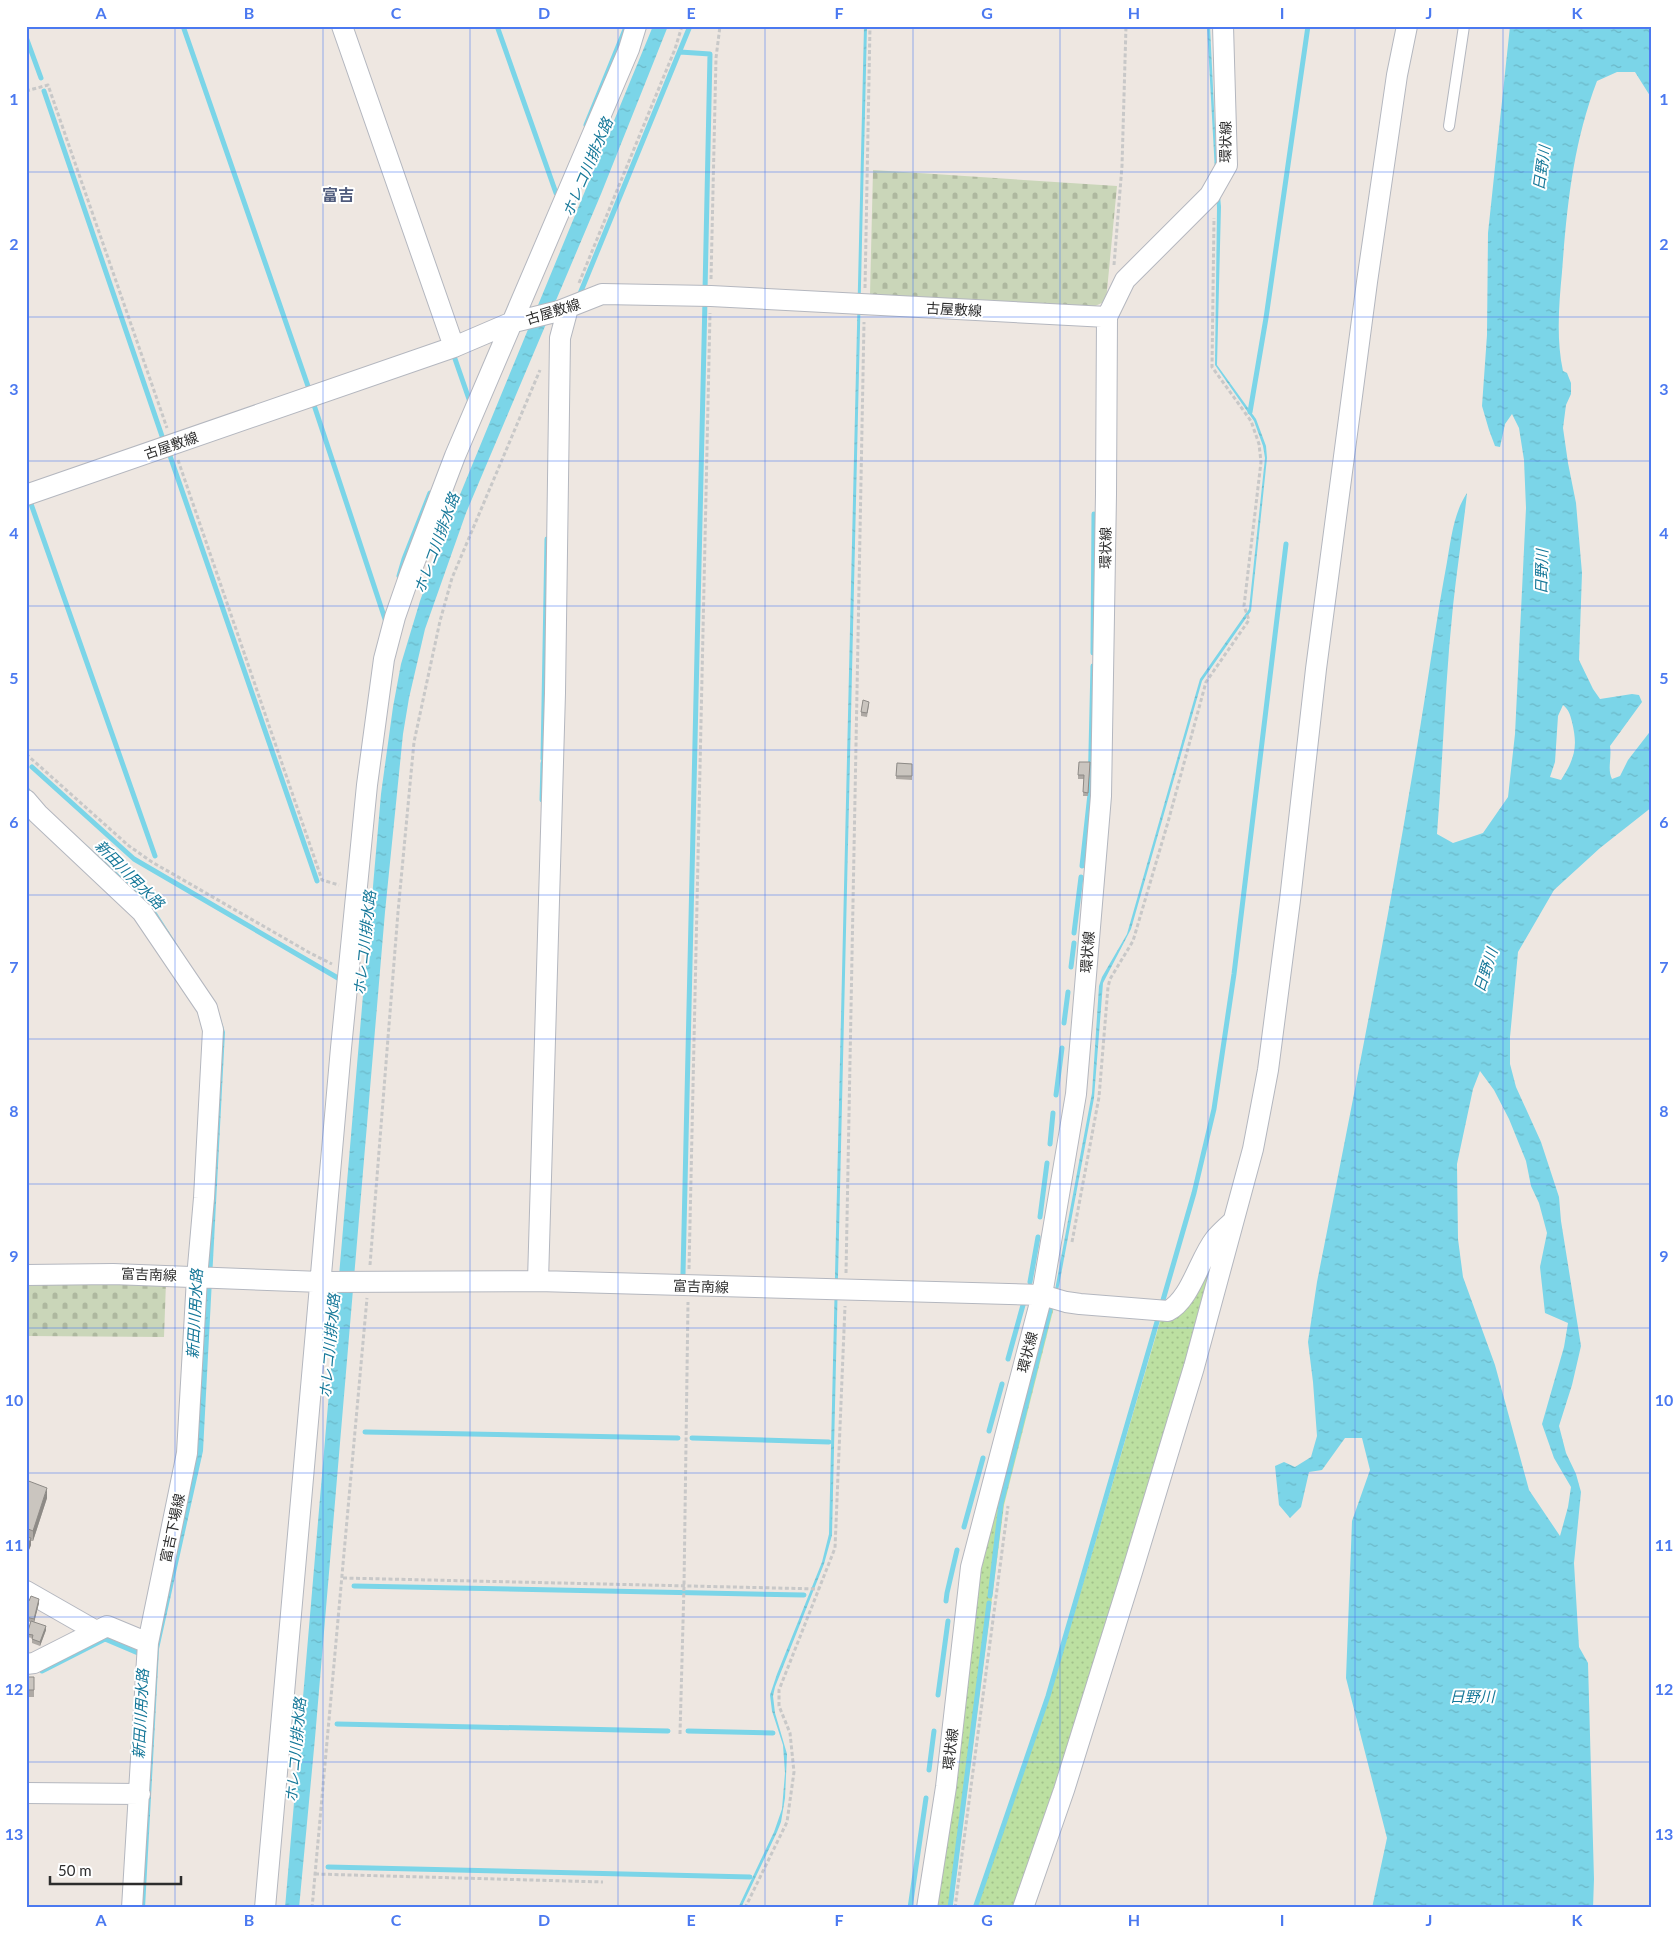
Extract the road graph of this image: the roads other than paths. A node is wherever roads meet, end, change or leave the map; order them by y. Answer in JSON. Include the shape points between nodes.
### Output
{"nodes":[{"id":1,"x":342,"y":26,"type":"edge"},
{"id":2,"x":636,"y":26,"type":"edge"},
{"id":3,"x":1223,"y":26,"type":"edge"},
{"id":4,"x":1407,"y":26,"type":"edge"},
{"id":5,"x":1464,"y":26,"type":"edge"},
{"id":6,"x":1449,"y":126,"type":"dead end"},
{"id":7,"x":564,"y":310,"type":"junction"},
{"id":8,"x":1107,"y":317,"type":"junction"},
{"id":9,"x":516,"y":322,"type":"junction"},
{"id":10,"x":454,"y":347,"type":"junction"},
{"id":11,"x":26,"y":495,"type":"edge"},
{"id":12,"x":26,"y":800,"type":"edge"},
{"id":13,"x":1234,"y":1221,"type":"junction"},
{"id":14,"x":26,"y":1275,"type":"edge"},
{"id":15,"x":197,"y":1278,"type":"junction"},
{"id":16,"x":326,"y":1282,"type":"junction"},
{"id":17,"x":538,"y":1282,"type":"junction"},
{"id":18,"x":1042,"y":1295,"type":"junction"},
{"id":19,"x":26,"y":1591,"type":"edge"},
{"id":20,"x":96,"y":1631,"type":"junction"},
{"id":21,"x":148,"y":1643,"type":"junction"},
{"id":22,"x":26,"y":1664,"type":"edge"},
{"id":23,"x":26,"y":1793,"type":"edge"},
{"id":24,"x":140,"y":1794,"type":"junction"},
{"id":25,"x":132,"y":1908,"type":"edge"},
{"id":26,"x":265,"y":1908,"type":"edge"},
{"id":27,"x":927,"y":1908,"type":"edge"},
{"id":28,"x":1023,"y":1908,"type":"edge"}],
"edges":[{"from":1,"to":10,"type":"street"},
{"from":2,"to":9,"type":"street"},
{"from":3,"to":8,"type":"street","name":"環状線","via":[[1227,165],[1210,195],[1125,280]]},
{"from":4,"to":13,"type":"street","via":[[1397,75],[1354,378],[1268,1070],[1253,1149]]},
{"from":5,"to":6,"type":"lane"},
{"from":7,"to":8,"type":"street","name":"古屋敷線","via":[[602,294],[711,296]]},
{"from":7,"to":9,"type":"street","name":"古屋敷線"},
{"from":7,"to":17,"type":"street","via":[[560,338],[555,683]]},
{"from":8,"to":18,"type":"street","name":"環状線","via":[[1101,796],[1076,1094]]},
{"from":9,"to":10,"type":"street","name":"古屋敷線"},
{"from":9,"to":16,"type":"street","via":[[451,465],[410,574],[384,659],[348,972]]},
{"from":10,"to":11,"type":"street","name":"古屋敷線"},
{"from":12,"to":15,"type":"street","name":"富吉下場線","via":[[142,912],[206,1008],[213,1030]]},
{"from":13,"to":18,"type":"street","name":"富吉南線","via":[[1215,1239],[1182,1297],[1168,1311],[1080,1304]]},
{"from":13,"to":28,"type":"street","via":[[1132,1572],[1064,1790]]},
{"from":14,"to":15,"type":"street","name":"富吉南線","via":[[113,1274]]},
{"from":15,"to":16,"type":"street","name":"富吉南線"},
{"from":15,"to":21,"type":"street","name":"富吉下場線","via":[[187,1453]]},
{"from":16,"to":17,"type":"street","name":"富吉南線"},
{"from":16,"to":26,"type":"street"},
{"from":17,"to":18,"type":"street","name":"富吉南線"},
{"from":18,"to":27,"type":"street","name":"環状線","via":[[971,1567],[946,1787]]},
{"from":19,"to":20,"type":"street"},
{"from":20,"to":21,"type":"street","via":[[107,1626]]},
{"from":20,"to":22,"type":"street","via":[[34,1663]]},
{"from":21,"to":24,"type":"street","name":"富吉下場線"},
{"from":23,"to":24,"type":"street"},
{"from":24,"to":25,"type":"street","name":"富吉下場線"}]}
